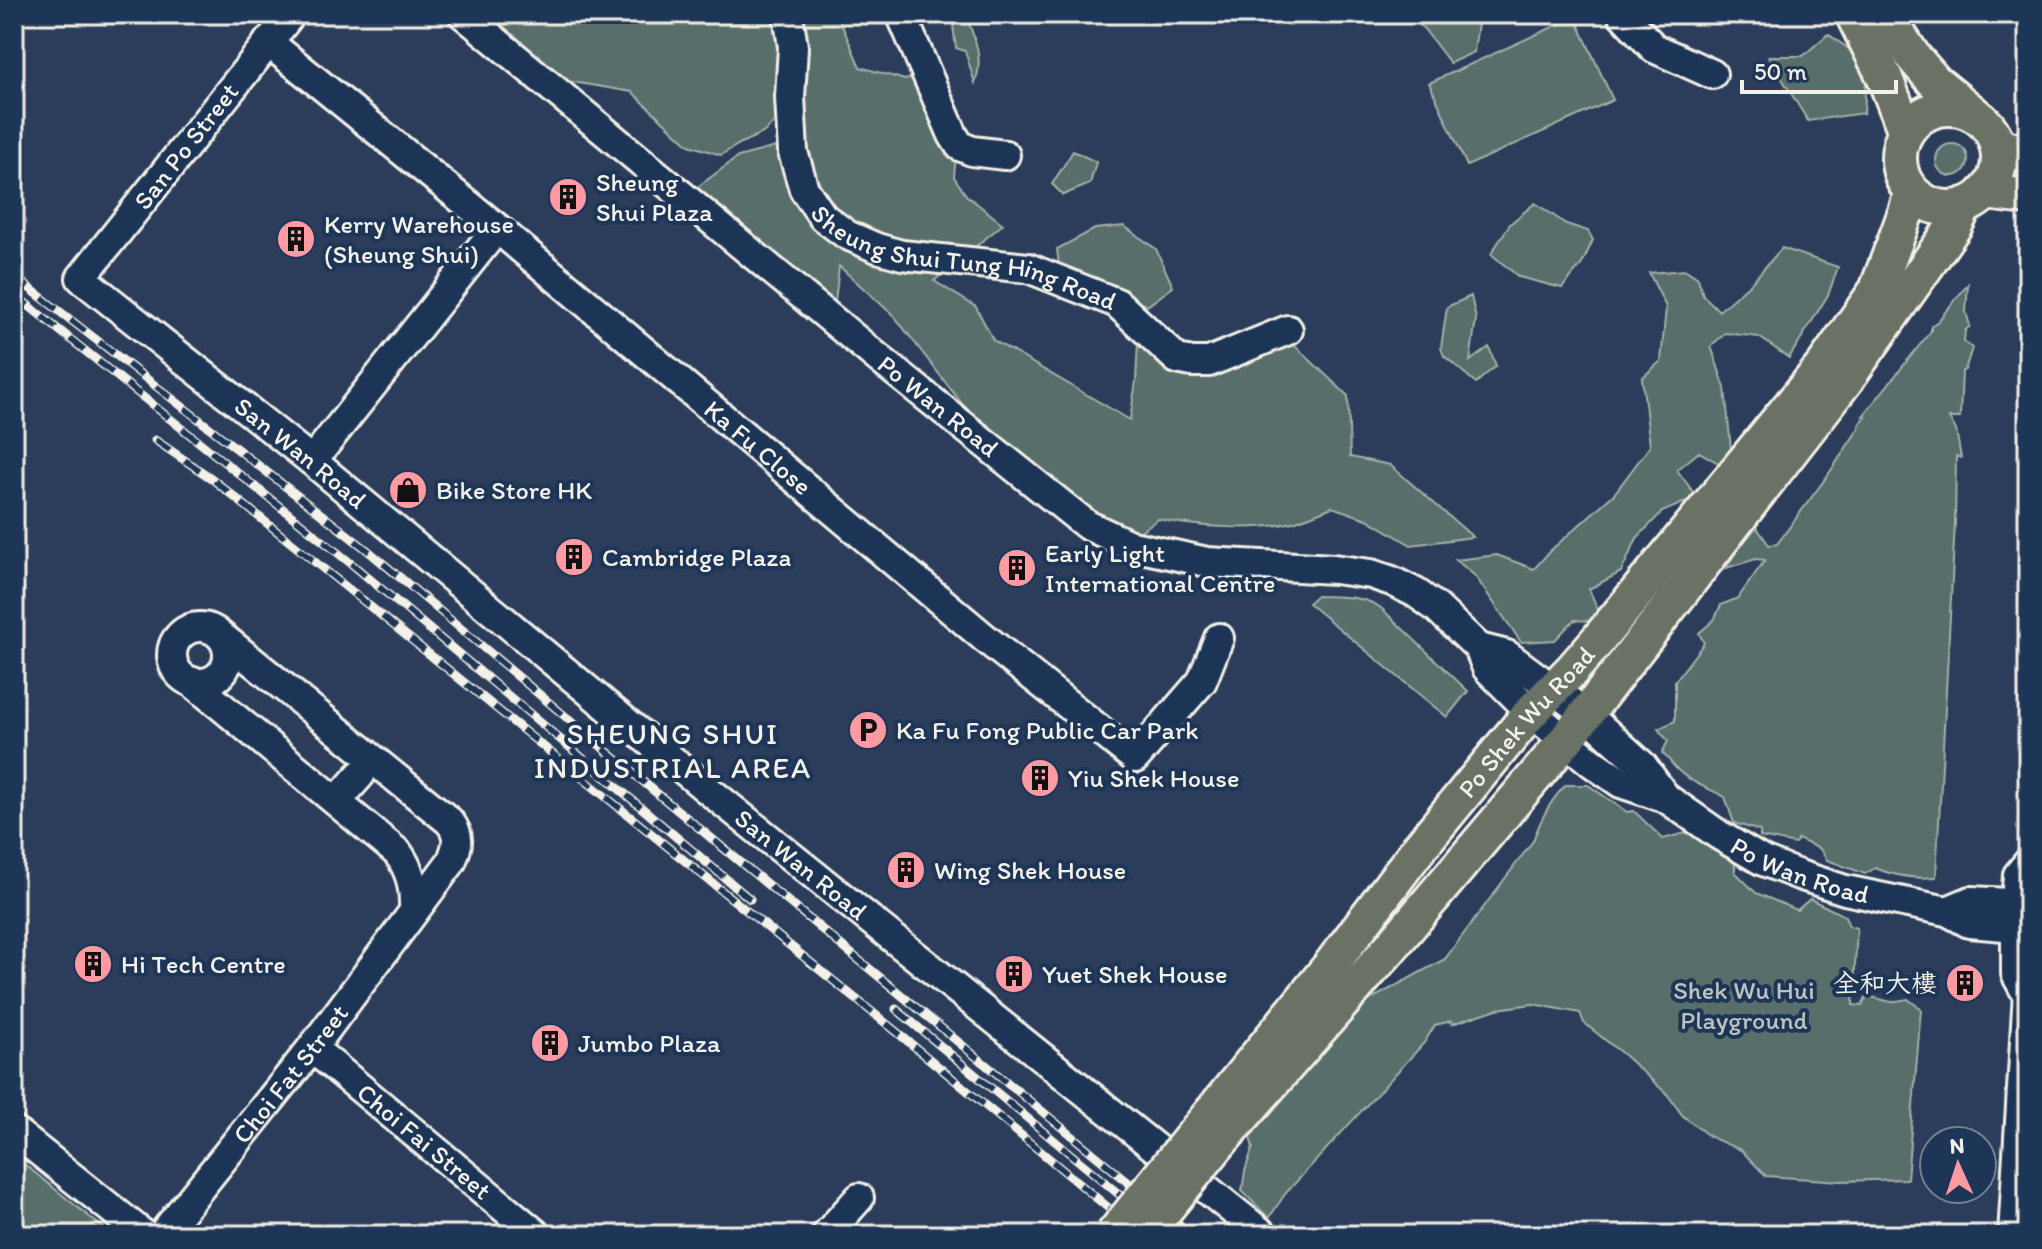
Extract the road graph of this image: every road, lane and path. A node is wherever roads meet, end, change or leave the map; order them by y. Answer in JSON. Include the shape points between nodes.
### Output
{"nodes":[{"id":1,"x":291,"y":14,"type":"edge"},
{"id":2,"x":463,"y":14,"type":"edge"},
{"id":3,"x":788,"y":14,"type":"edge"},
{"id":4,"x":901,"y":14,"type":"edge"},
{"id":5,"x":1622,"y":14,"type":"edge"},
{"id":6,"x":1853,"y":14,"type":"edge"},
{"id":7,"x":1885,"y":14,"type":"edge"},
{"id":8,"x":268,"y":42,"type":"junction"},
{"id":9,"x":1712,"y":74,"type":"dead end"},
{"id":10,"x":1976,"y":116,"type":"junction"},
{"id":11,"x":1906,"y":132,"type":"junction"},
{"id":12,"x":2013,"y":150,"type":"edge"},
{"id":13,"x":1005,"y":155,"type":"dead end"},
{"id":14,"x":1912,"y":192,"type":"junction"},
{"id":15,"x":2028,"y":197,"type":"edge"},
{"id":16,"x":1975,"y":198,"type":"junction"},
{"id":17,"x":497,"y":228,"type":"junction"},
{"id":18,"x":81,"y":278,"type":"joint"},
{"id":19,"x":1288,"y":330,"type":"dead end"},
{"id":20,"x":312,"y":461,"type":"junction"},
{"id":21,"x":221,"y":636,"type":"junction"},
{"id":22,"x":1219,"y":638,"type":"dead end"},
{"id":23,"x":192,"y":682,"type":"junction"},
{"id":24,"x":1541,"y":700,"type":"junction"},
{"id":25,"x":1586,"y":714,"type":"junction"},
{"id":26,"x":1565,"y":741,"type":"junction"},
{"id":27,"x":360,"y":775,"type":"dead end"},
{"id":28,"x":1666,"y":798,"type":"junction"},
{"id":29,"x":337,"y":801,"type":"junction"},
{"id":30,"x":2028,"y":863,"type":"edge"},
{"id":31,"x":414,"y":911,"type":"junction"},
{"id":32,"x":2022,"y":915,"type":"edge"},
{"id":33,"x":2028,"y":993,"type":"edge"},
{"id":34,"x":312,"y":1048,"type":"junction"},
{"id":35,"x":2023,"y":1117,"type":"edge"},
{"id":36,"x":14,"y":1131,"type":"edge"},
{"id":37,"x":1209,"y":1135,"type":"junction"},
{"id":38,"x":859,"y":1198,"type":"dead end"},
{"id":39,"x":144,"y":1235,"type":"edge"},
{"id":40,"x":162,"y":1235,"type":"edge"},
{"id":41,"x":537,"y":1235,"type":"edge"},
{"id":42,"x":826,"y":1235,"type":"edge"},
{"id":43,"x":1113,"y":1235,"type":"edge"},
{"id":44,"x":1144,"y":1235,"type":"edge"},
{"id":45,"x":1264,"y":1235,"type":"edge"},
{"id":46,"x":2013,"y":1235,"type":"edge"}],
"edges":[{"from":1,"to":8,"type":"street","name":"San Po Street"},
{"from":2,"to":24,"type":"street","name":"Po Wan Road","via":[[1087,525],[1132,546],[1207,562],[1371,574],[1437,608],[1479,648],[1487,668]]},
{"from":3,"to":19,"type":"street","name":"Sheung Shui Tung Hing Road","via":[[793,152],[804,189],[823,217],[847,235],[902,255],[1028,268],[1117,303],[1177,359],[1209,362]]},
{"from":4,"to":13,"type":"street","via":[[960,146]]},
{"from":5,"to":9,"type":"street","via":[[1654,48]]},
{"from":6,"to":11,"type":"main road"},
{"from":7,"to":10,"type":"main road","name":"Po Shek Wu Road","via":[[1935,82]]},
{"from":8,"to":17,"type":"street","name":"Ka Fu Close"},
{"from":8,"to":18,"type":"street","name":"San Po Street"},
{"from":10,"to":11,"type":"main road","via":[[1962,109],[1938,109]]},
{"from":10,"to":12,"type":"main road","name":"Po Shek Wu Road"},
{"from":11,"to":14,"type":"main road","via":[[1898,160]]},
{"from":12,"to":16,"type":"main road","name":"Po Shek Wu Road"},
{"from":14,"to":16,"type":"main road","via":[[1948,208]]},
{"from":14,"to":24,"type":"main road","name":"Po Shek Wu Road","via":[[1877,290],[1824,365],[1598,640]]},
{"from":15,"to":16,"type":"main road"},
{"from":16,"to":25,"type":"main road","name":"Po Shek Wu Road","via":[[1845,381]]},
{"from":17,"to":20,"type":"street"},
{"from":17,"to":22,"type":"street","name":"Ka Fu Close","via":[[916,582],[1135,758],[1202,681]]},
{"from":18,"to":20,"type":"street","name":"San Wan Road"},
{"from":20,"to":45,"type":"street","name":"San Wan Road","via":[[708,790]]},
{"from":21,"to":23,"type":"street","via":[[228,652],[224,670],[210,682]]},
{"from":21,"to":23,"type":"street","via":[[195,627],[179,636],[173,663]]},
{"from":21,"to":31,"type":"street","name":"Choi Fat Street","via":[[456,829],[451,862]]},
{"from":23,"to":29,"type":"street"},
{"from":24,"to":25,"type":"street","name":"Po Wan Road"},
{"from":24,"to":26,"type":"street","name":"Po Wan Road"},
{"from":24,"to":37,"type":"main road","name":"Po Shek Wu Road","via":[[1419,848]]},
{"from":25,"to":26,"type":"main road","name":"Po Shek Wu Road"},
{"from":25,"to":28,"type":"street","name":"Po Wan Road","via":[[1642,765]]},
{"from":26,"to":28,"type":"street","name":"Po Wan Road","via":[[1621,783]]},
{"from":26,"to":37,"type":"main road","name":"Po Shek Wu Road","via":[[1390,948]]},
{"from":27,"to":29,"type":"street"},
{"from":28,"to":32,"type":"street","name":"Po Wan Road","via":[[1763,861],[1799,875],[1947,911],[1969,923]]},
{"from":29,"to":31,"type":"street","via":[[406,864]]},
{"from":30,"to":32,"type":"street","via":[[2018,875]]},
{"from":31,"to":34,"type":"street","name":"Choi Fat Street"},
{"from":32,"to":33,"type":"street","via":[[2016,974]]},
{"from":33,"to":35,"type":"street"},
{"from":34,"to":40,"type":"street","name":"Choi Fat Street"},
{"from":34,"to":41,"type":"street","name":"Choi Fai Street"},
{"from":35,"to":46,"type":"street"},
{"from":36,"to":39,"type":"street"},
{"from":37,"to":43,"type":"main road","name":"Po Shek Wu Road","bridge":true},
{"from":37,"to":44,"type":"main road","name":"Po Shek Wu Road","bridge":true},
{"from":38,"to":42,"type":"street"}]}
